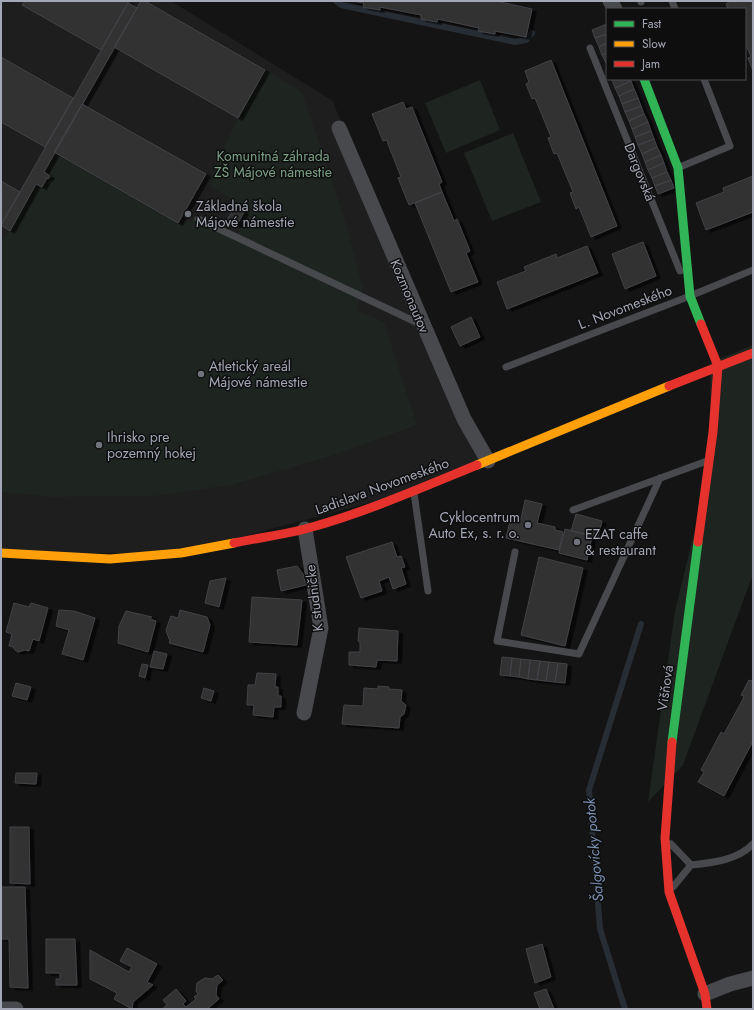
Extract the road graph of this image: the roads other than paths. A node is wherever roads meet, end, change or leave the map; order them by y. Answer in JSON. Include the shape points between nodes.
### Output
{"nodes":[{"id":1,"x":590,"y":48,"type":"dead end"},
{"id":2,"x":644,"y":80,"type":"edge"},
{"id":3,"x":704,"y":80,"type":"edge"},
{"id":4,"x":339,"y":128,"type":"dead end"},
{"id":5,"x":678,"y":168,"type":"junction"},
{"id":6,"x":198,"y":219,"type":"dead end"},
{"id":7,"x":753,"y":270,"type":"edge"},
{"id":8,"x":690,"y":296,"type":"junction"},
{"id":9,"x":423,"y":326,"type":"junction"},
{"id":10,"x":753,"y":354,"type":"edge"},
{"id":11,"x":718,"y":366,"type":"junction"},
{"id":12,"x":506,"y":367,"type":"dead end"},
{"id":13,"x":709,"y":460,"type":"junction"},
{"id":14,"x":488,"y":461,"type":"junction"},
{"id":15,"x":660,"y":478,"type":"junction"},
{"id":16,"x":414,"y":491,"type":"junction"},
{"id":17,"x":573,"y":510,"type":"dead end"},
{"id":18,"x":304,"y":529,"type":"junction"},
{"id":19,"x":515,"y":552,"type":"dead end"},
{"id":20,"x":1,"y":554,"type":"edge"},
{"id":21,"x":428,"y":591,"type":"dead end"},
{"id":22,"x":304,"y":713,"type":"dead end"},
{"id":23,"x":665,"y":838,"type":"junction"},
{"id":24,"x":753,"y":844,"type":"edge"},
{"id":25,"x":691,"y":865,"type":"junction"},
{"id":26,"x":669,"y":892,"type":"junction"},
{"id":27,"x":753,"y":978,"type":"edge"},
{"id":28,"x":706,"y":1002,"type":"edge"},
{"id":29,"x":1,"y":1009,"type":"edge"},
{"id":30,"x":16,"y":1009,"type":"edge"}],
"edges":[{"from":1,"to":8,"type":"lane","name":"Dargovská"},
{"from":2,"to":5,"type":"street","name":"Dargovská"},
{"from":3,"to":5,"type":"lane","via":[[730,146]]},
{"from":4,"to":9,"type":"street","name":"Kozmonautov"},
{"from":5,"to":8,"type":"street","name":"Dargovská"},
{"from":6,"to":9,"type":"lane"},
{"from":7,"to":8,"type":"lane","name":"L. Novomeského"},
{"from":8,"to":11,"type":"street","name":"Dargovská"},
{"from":8,"to":12,"type":"lane","name":"L. Novomeského"},
{"from":9,"to":14,"type":"street","name":"Kozmonautov","via":[[464,419]]},
{"from":10,"to":11,"type":"street","name":"Ladislava Novomeského"},
{"from":11,"to":13,"type":"street","name":"Višňová"},
{"from":11,"to":14,"type":"street","name":"Ladislava Novomeského"},
{"from":13,"to":15,"type":"lane"},
{"from":13,"to":23,"type":"street","name":"Višňová","via":[[673,729]]},
{"from":14,"to":16,"type":"street","name":"Ladislava Novomeského"},
{"from":15,"to":17,"type":"lane"},
{"from":15,"to":19,"type":"lane","via":[[580,654],[497,641]]},
{"from":16,"to":18,"type":"street","name":"Ladislava Novomeského"},
{"from":16,"to":21,"type":"lane"},
{"from":18,"to":20,"type":"street","name":"Ladislava Novomeského","via":[[181,554],[110,559]]},
{"from":18,"to":22,"type":"street","name":"K studničke","via":[[321,628]]},
{"from":23,"to":25,"type":"lane"},
{"from":23,"to":26,"type":"street","name":"Višňová"},
{"from":24,"to":25,"type":"lane","via":[[748,850],[726,859]]},
{"from":25,"to":26,"type":"lane"},
{"from":26,"to":28,"type":"street","name":"Višňová"},
{"from":27,"to":28,"type":"street","via":[[730,984]]},
{"from":29,"to":30,"type":"street"}]}
